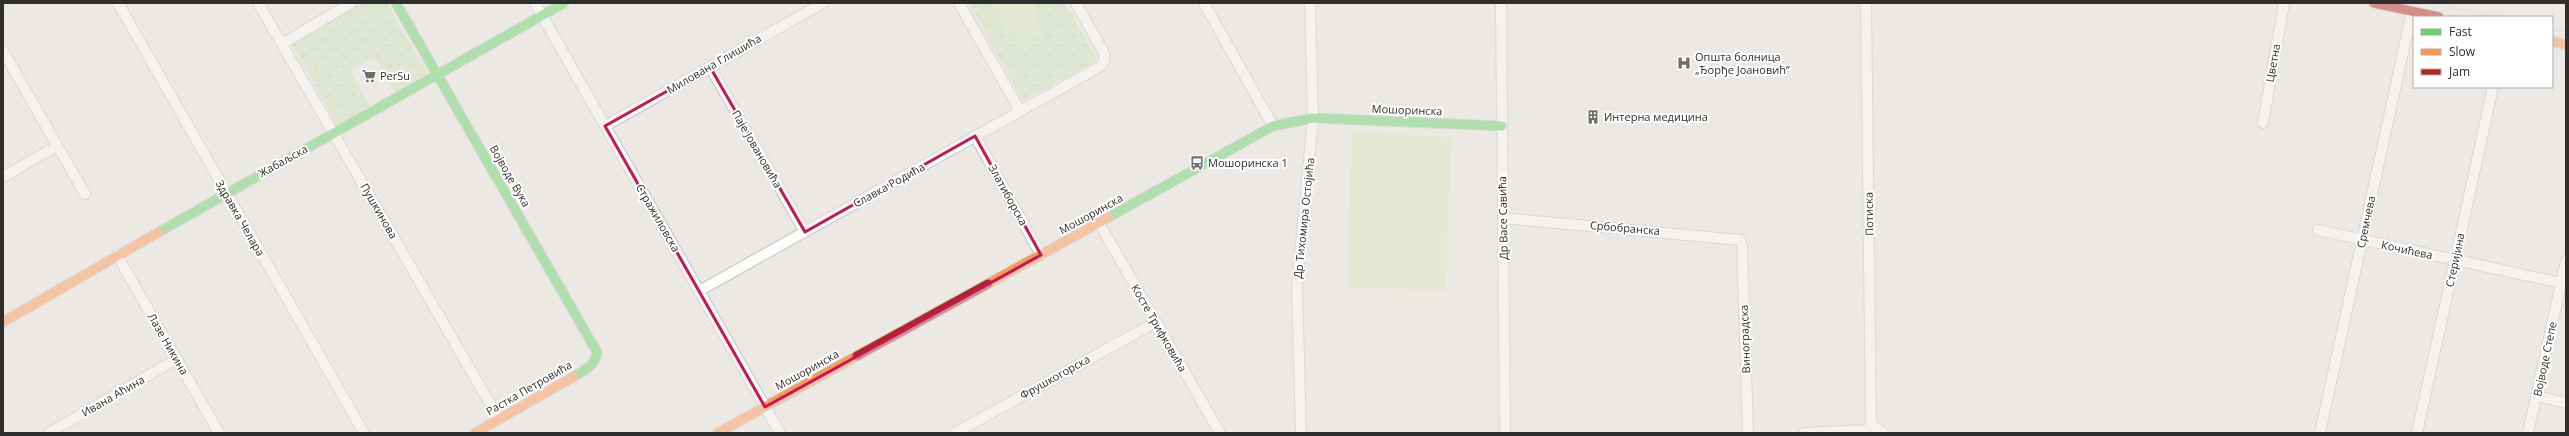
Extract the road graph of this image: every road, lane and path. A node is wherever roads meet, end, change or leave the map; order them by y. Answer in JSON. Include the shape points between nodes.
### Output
{"nodes":[{"id":1,"x":118,"y":3,"type":"edge"},
{"id":2,"x":258,"y":3,"type":"edge"},
{"id":3,"x":351,"y":3,"type":"edge"},
{"id":4,"x":396,"y":3,"type":"edge"},
{"id":5,"x":535,"y":3,"type":"edge"},
{"id":6,"x":564,"y":3,"type":"edge"},
{"id":7,"x":822,"y":3,"type":"edge"},
{"id":8,"x":959,"y":3,"type":"edge"},
{"id":9,"x":1076,"y":3,"type":"edge"},
{"id":10,"x":1204,"y":3,"type":"edge"},
{"id":11,"x":1310,"y":3,"type":"edge"},
{"id":12,"x":1501,"y":3,"type":"edge"},
{"id":13,"x":1866,"y":3,"type":"edge"},
{"id":14,"x":2284,"y":3,"type":"edge"},
{"id":15,"x":2374,"y":3,"type":"edge"},
{"id":16,"x":2412,"y":11,"type":"junction"},
{"id":17,"x":542,"y":15,"type":"junction"},
{"id":18,"x":2434,"y":16,"type":"edge"},
{"id":19,"x":2553,"y":41,"type":"edge"},
{"id":20,"x":282,"y":44,"type":"junction"},
{"id":21,"x":2566,"y":44,"type":"edge"},
{"id":22,"x":3,"y":51,"type":"edge"},
{"id":23,"x":710,"y":67,"type":"junction"},
{"id":24,"x":438,"y":74,"type":"junction"},
{"id":25,"x":2494,"y":88,"type":"edge"},
{"id":26,"x":1020,"y":111,"type":"junction"},
{"id":27,"x":1313,"y":118,"type":"junction"},
{"id":28,"x":2262,"y":123,"type":"dead end"},
{"id":29,"x":605,"y":126,"type":"junction"},
{"id":30,"x":1273,"y":126,"type":"junction"},
{"id":31,"x":1502,"y":126,"type":"junction"},
{"id":32,"x":334,"y":133,"type":"junction"},
{"id":33,"x":975,"y":136,"type":"junction"},
{"id":34,"x":57,"y":146,"type":"junction"},
{"id":35,"x":3,"y":177,"type":"edge"},
{"id":36,"x":226,"y":193,"type":"junction"},
{"id":37,"x":85,"y":194,"type":"dead end"},
{"id":38,"x":1503,"y":218,"type":"junction"},
{"id":39,"x":1099,"y":223,"type":"junction"},
{"id":40,"x":2318,"y":230,"type":"dead end"},
{"id":41,"x":805,"y":232,"type":"junction"},
{"id":42,"x":2362,"y":240,"type":"junction"},
{"id":43,"x":1742,"y":245,"type":"joint"},
{"id":44,"x":117,"y":255,"type":"junction"},
{"id":45,"x":1041,"y":255,"type":"junction"},
{"id":46,"x":2455,"y":260,"type":"junction"},
{"id":47,"x":2566,"y":261,"type":"edge"},
{"id":48,"x":2564,"y":284,"type":"edge"},
{"id":49,"x":699,"y":291,"type":"junction"},
{"id":50,"x":3,"y":322,"type":"edge"},
{"id":51,"x":1156,"y":322,"type":"junction"},
{"id":52,"x":177,"y":359,"type":"junction"},
{"id":53,"x":594,"y":363,"type":"joint"},
{"id":54,"x":2536,"y":396,"type":"junction"},
{"id":55,"x":2566,"y":403,"type":"edge"},
{"id":56,"x":765,"y":407,"type":"junction"},
{"id":57,"x":499,"y":420,"type":"junction"},
{"id":58,"x":1872,"y":426,"type":"junction"},
{"id":59,"x":49,"y":433,"type":"edge"},
{"id":60,"x":220,"y":433,"type":"edge"},
{"id":61,"x":364,"y":433,"type":"edge"},
{"id":62,"x":475,"y":433,"type":"edge"},
{"id":63,"x":718,"y":433,"type":"edge"},
{"id":64,"x":780,"y":433,"type":"edge"},
{"id":65,"x":955,"y":433,"type":"edge"},
{"id":66,"x":1220,"y":433,"type":"edge"},
{"id":67,"x":1301,"y":433,"type":"edge"},
{"id":68,"x":1505,"y":433,"type":"edge"},
{"id":69,"x":1748,"y":433,"type":"edge"},
{"id":70,"x":1804,"y":433,"type":"edge"},
{"id":71,"x":1883,"y":433,"type":"edge"},
{"id":72,"x":2320,"y":433,"type":"edge"},
{"id":73,"x":2417,"y":433,"type":"edge"},
{"id":74,"x":2528,"y":433,"type":"edge"}],
"edges":[{"from":1,"to":36,"type":"street","name":"Здравка Челара"},
{"from":2,"to":20,"type":"street","name":"Пушкинова"},
{"from":3,"to":20,"type":"street"},
{"from":4,"to":24,"type":"street","name":"Војводе Вука"},
{"from":5,"to":17,"type":"street","name":"Стражиловска"},
{"from":6,"to":17,"type":"street","name":"Жабаљска"},
{"from":7,"to":23,"type":"street","name":"Милована Глишића"},
{"from":8,"to":26,"type":"street"},
{"from":9,"to":26,"type":"street","name":"Славка Родића","via":[[1105,58],[1100,66]]},
{"from":10,"to":30,"type":"street"},
{"from":11,"to":27,"type":"street","name":"Др Тихомира Остојића"},
{"from":12,"to":31,"type":"street","name":"Др Васе Савића"},
{"from":13,"to":58,"type":"street","name":"Потиска"},
{"from":14,"to":28,"type":"street","name":"Цветна"},
{"from":15,"to":16,"type":"street"},
{"from":16,"to":18,"type":"street"},
{"from":16,"to":42,"type":"street","name":"Сремчева"},
{"from":17,"to":24,"type":"street","name":"Жабаљска"},
{"from":17,"to":29,"type":"street","name":"Стражиловска"},
{"from":19,"to":21,"type":"street"},
{"from":20,"to":32,"type":"street","name":"Пушкинова"},
{"from":22,"to":34,"type":"street"},
{"from":23,"to":29,"type":"street","name":"Милована Глишића"},
{"from":23,"to":41,"type":"street","name":"Паје Јовановића"},
{"from":24,"to":32,"type":"street","name":"Жабаљска"},
{"from":24,"to":53,"type":"street","name":"Војводе Вука","via":[[591,340],[597,352]]},
{"from":25,"to":46,"type":"street","name":"Стеријина"},
{"from":26,"to":33,"type":"street","name":"Славка Родића"},
{"from":27,"to":30,"type":"street","name":"Мошоринска"},
{"from":27,"to":31,"type":"street","name":"Мошоринска"},
{"from":27,"to":67,"type":"street","name":"Др Тихомира Остојића","via":[[1297,286]]},
{"from":29,"to":49,"type":"street","name":"Стражиловска"},
{"from":30,"to":39,"type":"street","name":"Мошоринска"},
{"from":31,"to":38,"type":"street","name":"Др Васе Савића"},
{"from":32,"to":36,"type":"street","name":"Жабаљска"},
{"from":32,"to":57,"type":"street","name":"Пушкинова"},
{"from":33,"to":41,"type":"street","name":"Славка Родића"},
{"from":33,"to":45,"type":"street","name":"Златиборска"},
{"from":34,"to":35,"type":"street"},
{"from":34,"to":37,"type":"street"},
{"from":36,"to":44,"type":"street","name":"Жабаљска"},
{"from":36,"to":61,"type":"street","name":"Здравка Челара"},
{"from":38,"to":43,"type":"street","name":"Србобранска","via":[[1737,238]]},
{"from":38,"to":68,"type":"street","name":"Др Васе Савића"},
{"from":39,"to":45,"type":"street","name":"Мошоринска"},
{"from":39,"to":51,"type":"street","name":"Косте Трифковића"},
{"from":40,"to":42,"type":"street","name":"Кочићева"},
{"from":41,"to":49,"type":"street","name":"Славка Родића"},
{"from":42,"to":46,"type":"street","name":"Кочићева"},
{"from":42,"to":72,"type":"street","name":"Сремчева"},
{"from":43,"to":69,"type":"street","name":"Виноградска"},
{"from":44,"to":50,"type":"street","name":"Жабаљска"},
{"from":44,"to":52,"type":"street","name":"Лазе Никина"},
{"from":45,"to":56,"type":"street","name":"Мошоринска"},
{"from":46,"to":48,"type":"street","name":"Кочићева"},
{"from":46,"to":73,"type":"street","name":"Стеријина"},
{"from":47,"to":48,"type":"street","name":"Војводе Степе"},
{"from":48,"to":54,"type":"street","name":"Војводе Степе"},
{"from":49,"to":56,"type":"street","name":"Стражиловска"},
{"from":51,"to":65,"type":"street","name":"Фрушкогорска"},
{"from":51,"to":66,"type":"street","name":"Косте Трифковића"},
{"from":52,"to":59,"type":"street","name":"Ивана Аћина"},
{"from":52,"to":60,"type":"street","name":"Лазе Никина"},
{"from":53,"to":57,"type":"street","name":"Растка Петровића"},
{"from":54,"to":55,"type":"street"},
{"from":54,"to":74,"type":"street","name":"Војводе Степе"},
{"from":56,"to":63,"type":"street","name":"Мошоринска"},
{"from":56,"to":64,"type":"street","name":"Стражиловска"},
{"from":57,"to":62,"type":"street","name":"Растка Петровића"},
{"from":58,"to":70,"type":"street","via":[[1868,430]]},
{"from":58,"to":71,"type":"street"}]}
